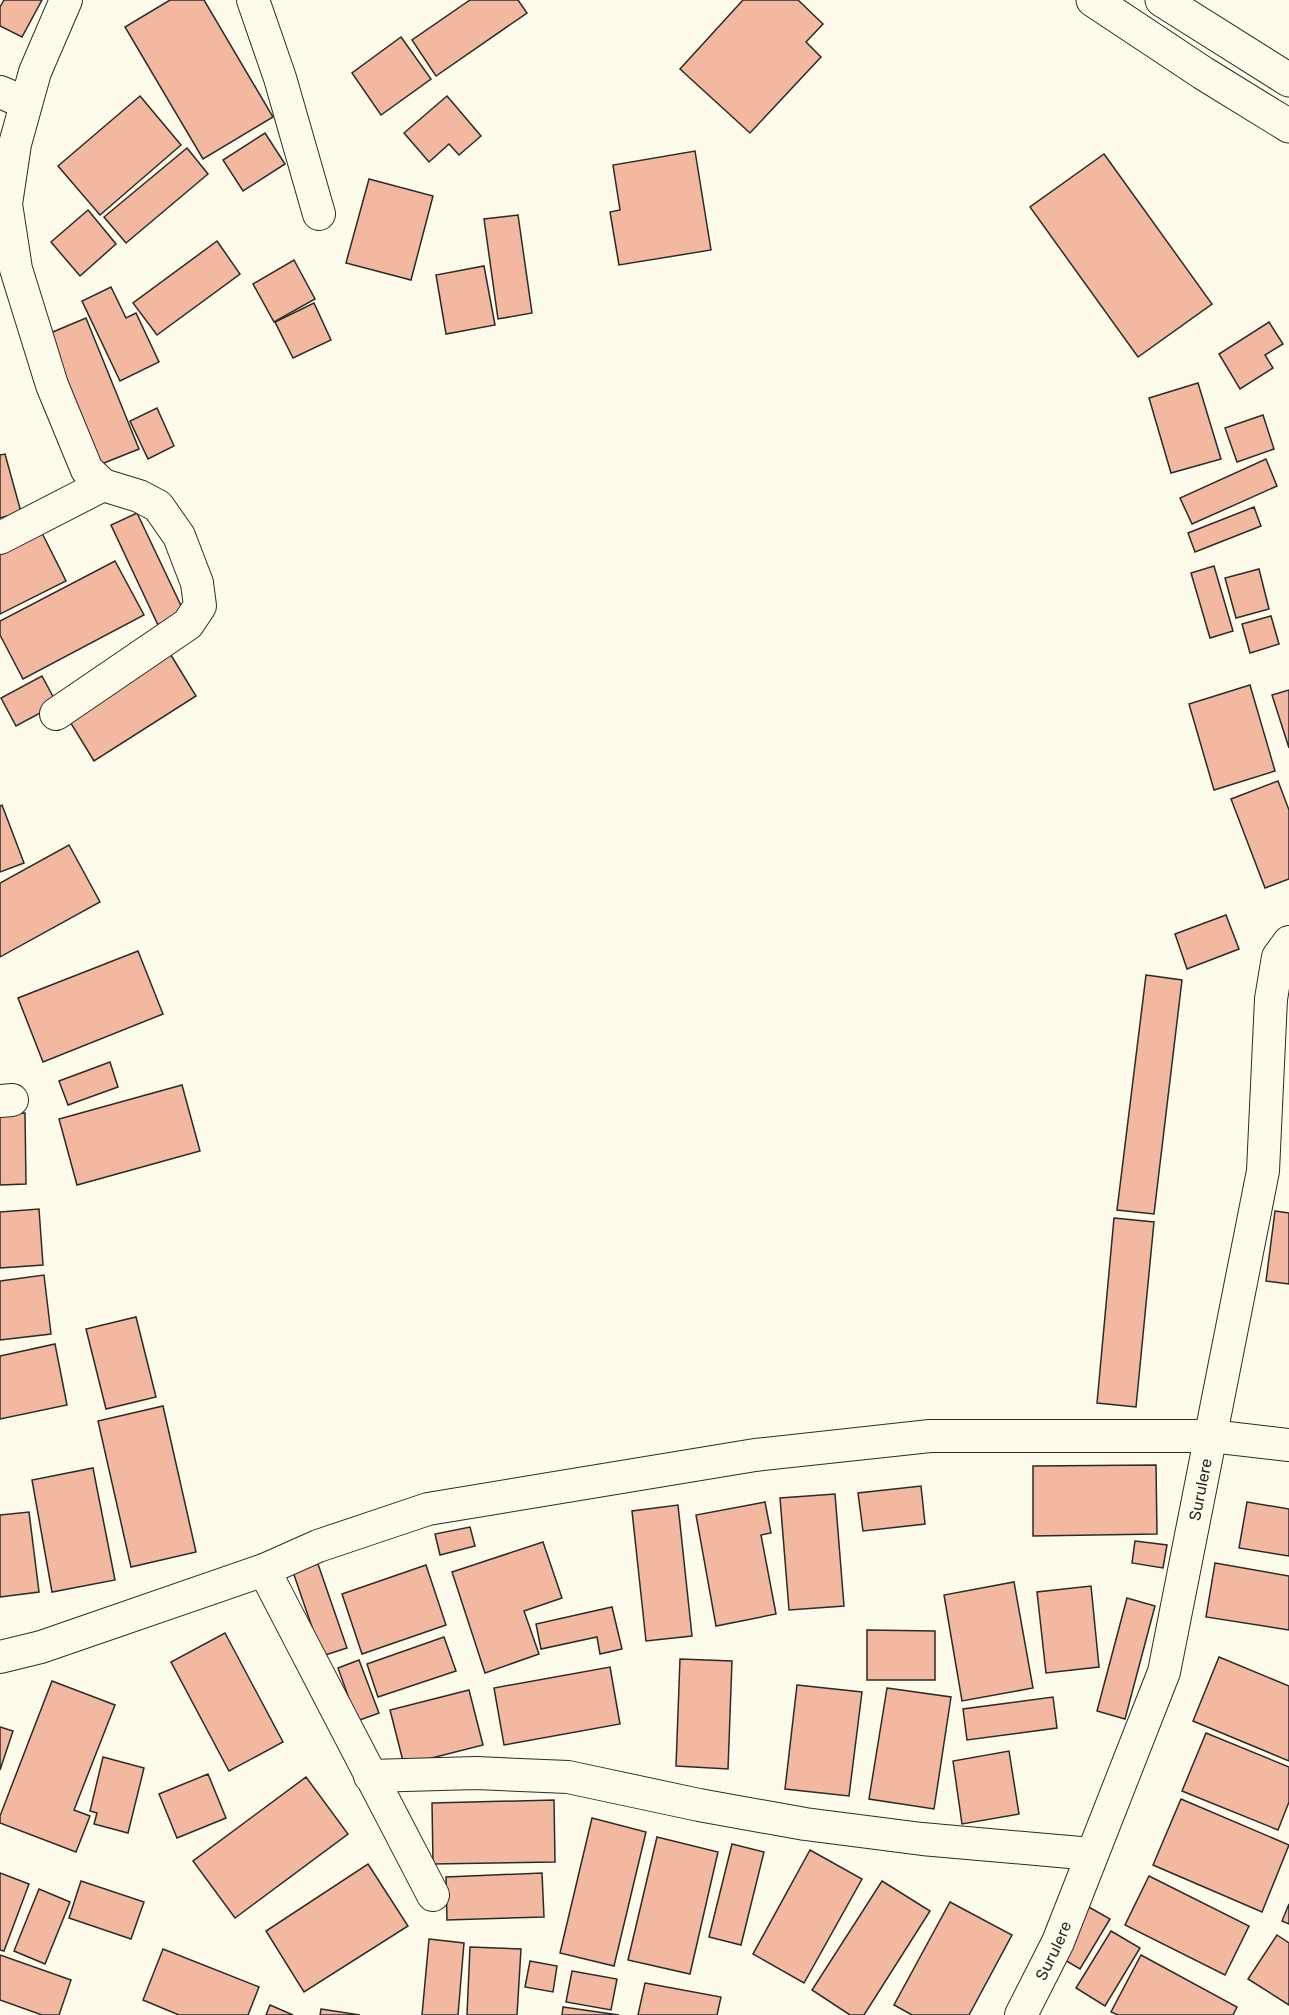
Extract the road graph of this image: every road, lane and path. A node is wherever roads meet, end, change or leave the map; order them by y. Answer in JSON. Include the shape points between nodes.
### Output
{"nodes":[{"id":1,"x":66,"y":0,"type":"edge"},
{"id":2,"x":253,"y":0,"type":"edge"},
{"id":3,"x":1093,"y":0,"type":"edge"},
{"id":4,"x":1162,"y":0,"type":"edge"},
{"id":5,"x":1289,"y":80,"type":"edge"},
{"id":6,"x":13,"y":97,"type":"edge"},
{"id":7,"x":1289,"y":126,"type":"edge"},
{"id":8,"x":319,"y":214,"type":"dead end"},
{"id":9,"x":103,"y":485,"type":"junction"},
{"id":10,"x":0,"y":538,"type":"edge"},
{"id":11,"x":56,"y":714,"type":"dead end"},
{"id":12,"x":1289,"y":942,"type":"edge"},
{"id":13,"x":1211,"y":1436,"type":"junction"},
{"id":14,"x":1289,"y":1445,"type":"edge"},
{"id":15,"x":264,"y":1570,"type":"junction"},
{"id":16,"x":0,"y":1657,"type":"edge"},
{"id":17,"x":370,"y":1776,"type":"junction"},
{"id":18,"x":1092,"y":1854,"type":"junction"},
{"id":19,"x":433,"y":1895,"type":"dead end"},
{"id":20,"x":1022,"y":2015,"type":"edge"}],
"edges":[{"from":1,"to":6,"type":"street","via":[[35,72]]},
{"from":2,"to":8,"type":"street"},
{"from":3,"to":7,"type":"main road"},
{"from":4,"to":5,"type":"main road"},
{"from":6,"to":9,"type":"street","via":[[15,144],[6,204],[16,269],[52,385],[87,470]]},
{"from":9,"to":10,"type":"street"},
{"from":9,"to":11,"type":"street","via":[[158,506],[179,536],[197,584],[200,606],[188,624]]},
{"from":12,"to":13,"type":"street","name":"Surulere","via":[[1278,957],[1271,999],[1263,1171]]},
{"from":13,"to":14,"type":"street"},
{"from":13,"to":15,"type":"street","via":[[930,1436],[755,1455],[428,1509],[318,1546]]},
{"from":13,"to":18,"type":"street","name":"Surulere","via":[[1164,1672]]},
{"from":15,"to":16,"type":"street","via":[[41,1647]]},
{"from":15,"to":17,"type":"street"},
{"from":17,"to":18,"type":"street","via":[[476,1773],[568,1777],[805,1824]]},
{"from":17,"to":19,"type":"street"},
{"from":18,"to":20,"type":"street","name":"Surulere","via":[[1058,1942]]}]}
